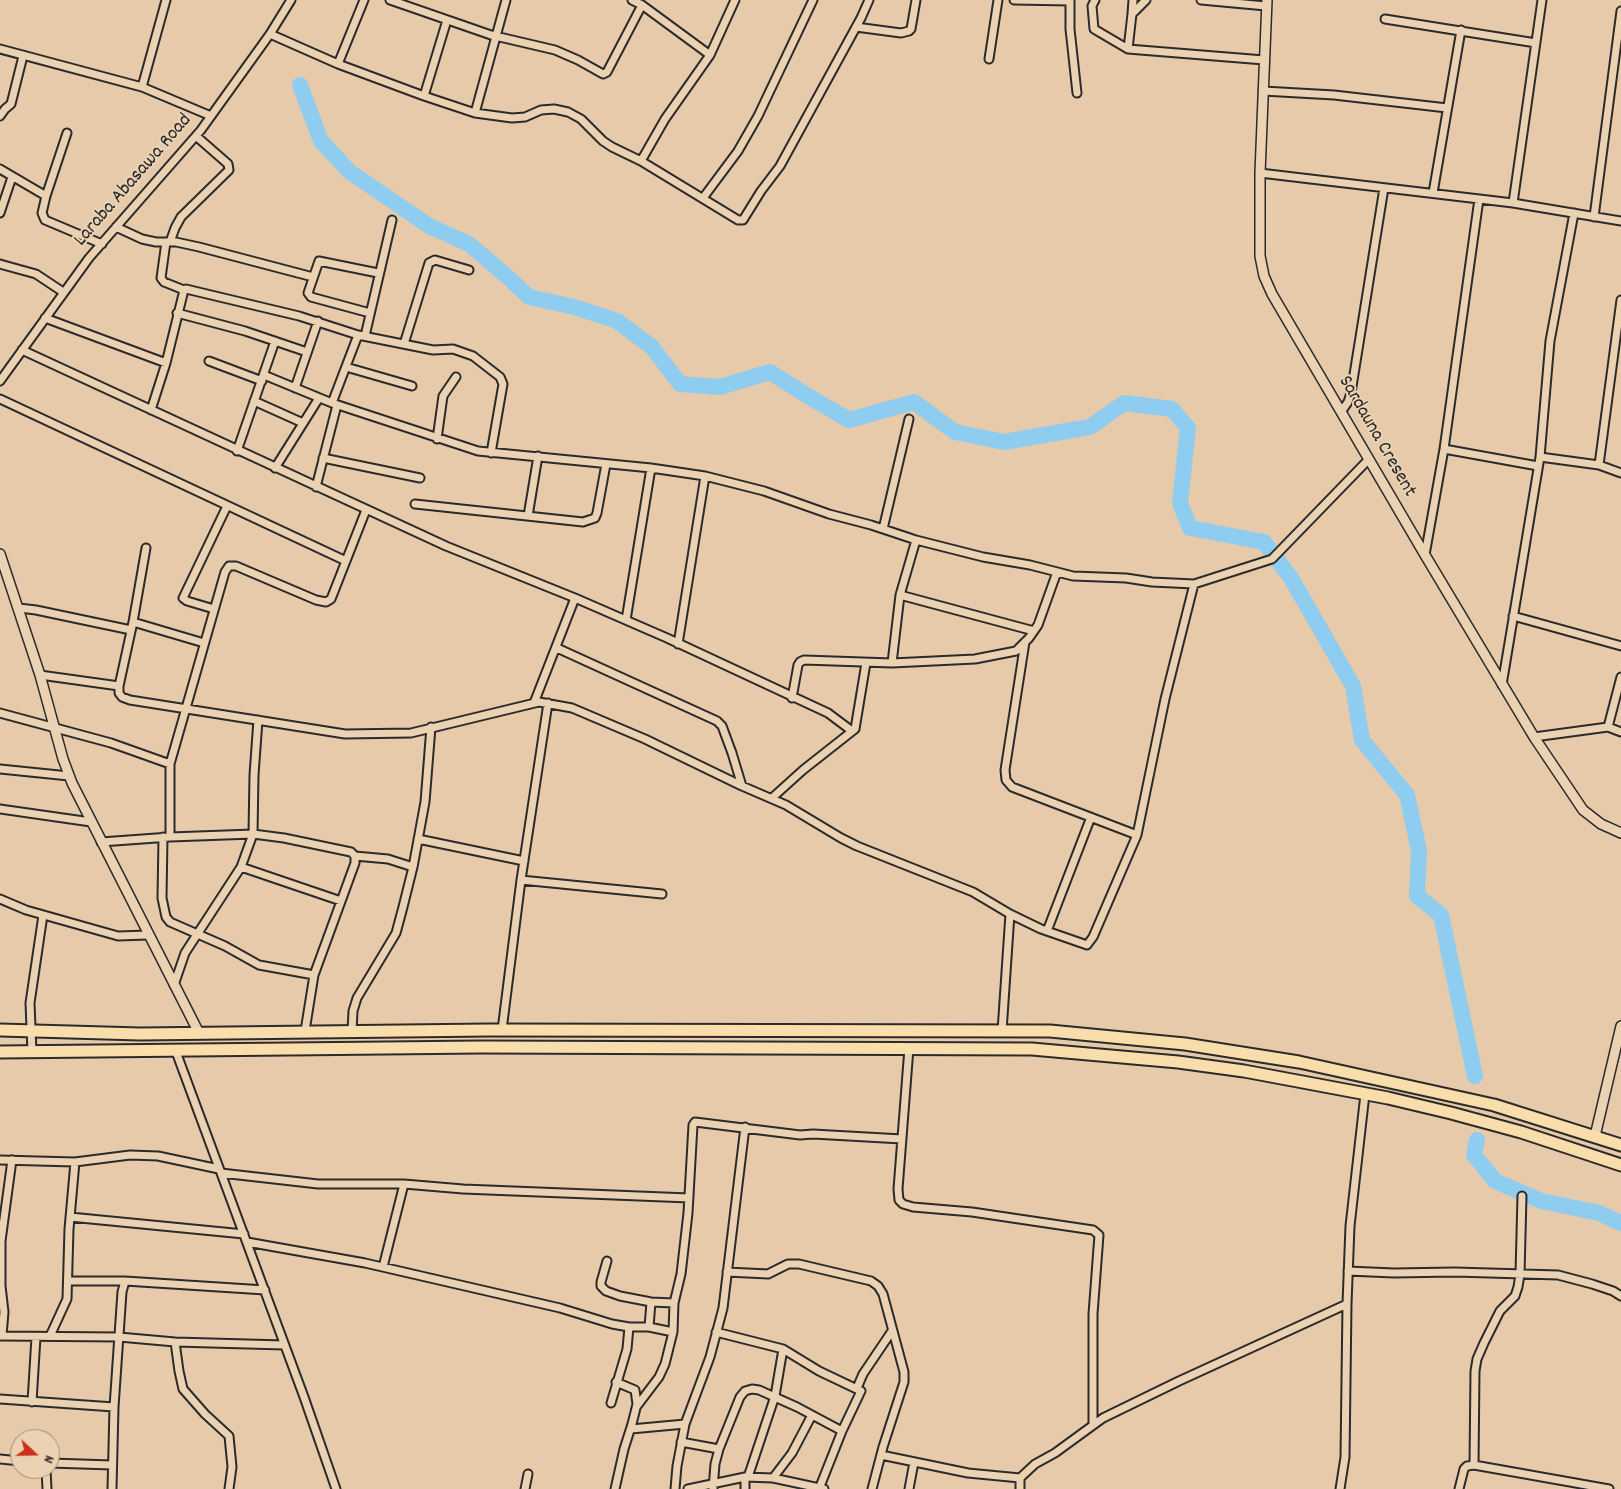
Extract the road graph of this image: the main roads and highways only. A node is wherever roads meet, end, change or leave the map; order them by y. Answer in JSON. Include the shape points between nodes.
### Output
{"nodes":[{"id":1,"x":0,"y":1030,"type":"edge"},
{"id":2,"x":0,"y":1052,"type":"edge"},
{"id":3,"x":1621,"y":1145,"type":"edge"},
{"id":4,"x":1621,"y":1165,"type":"edge"}],
"edges":[{"from":1,"to":3,"type":"main road","via":[[140,1034],[502,1030],[1050,1031],[1185,1044],[1300,1062],[1494,1105]]},
{"from":2,"to":4,"type":"main road","via":[[471,1047],[1032,1049],[1178,1062],[1365,1094],[1451,1112]]}]}
